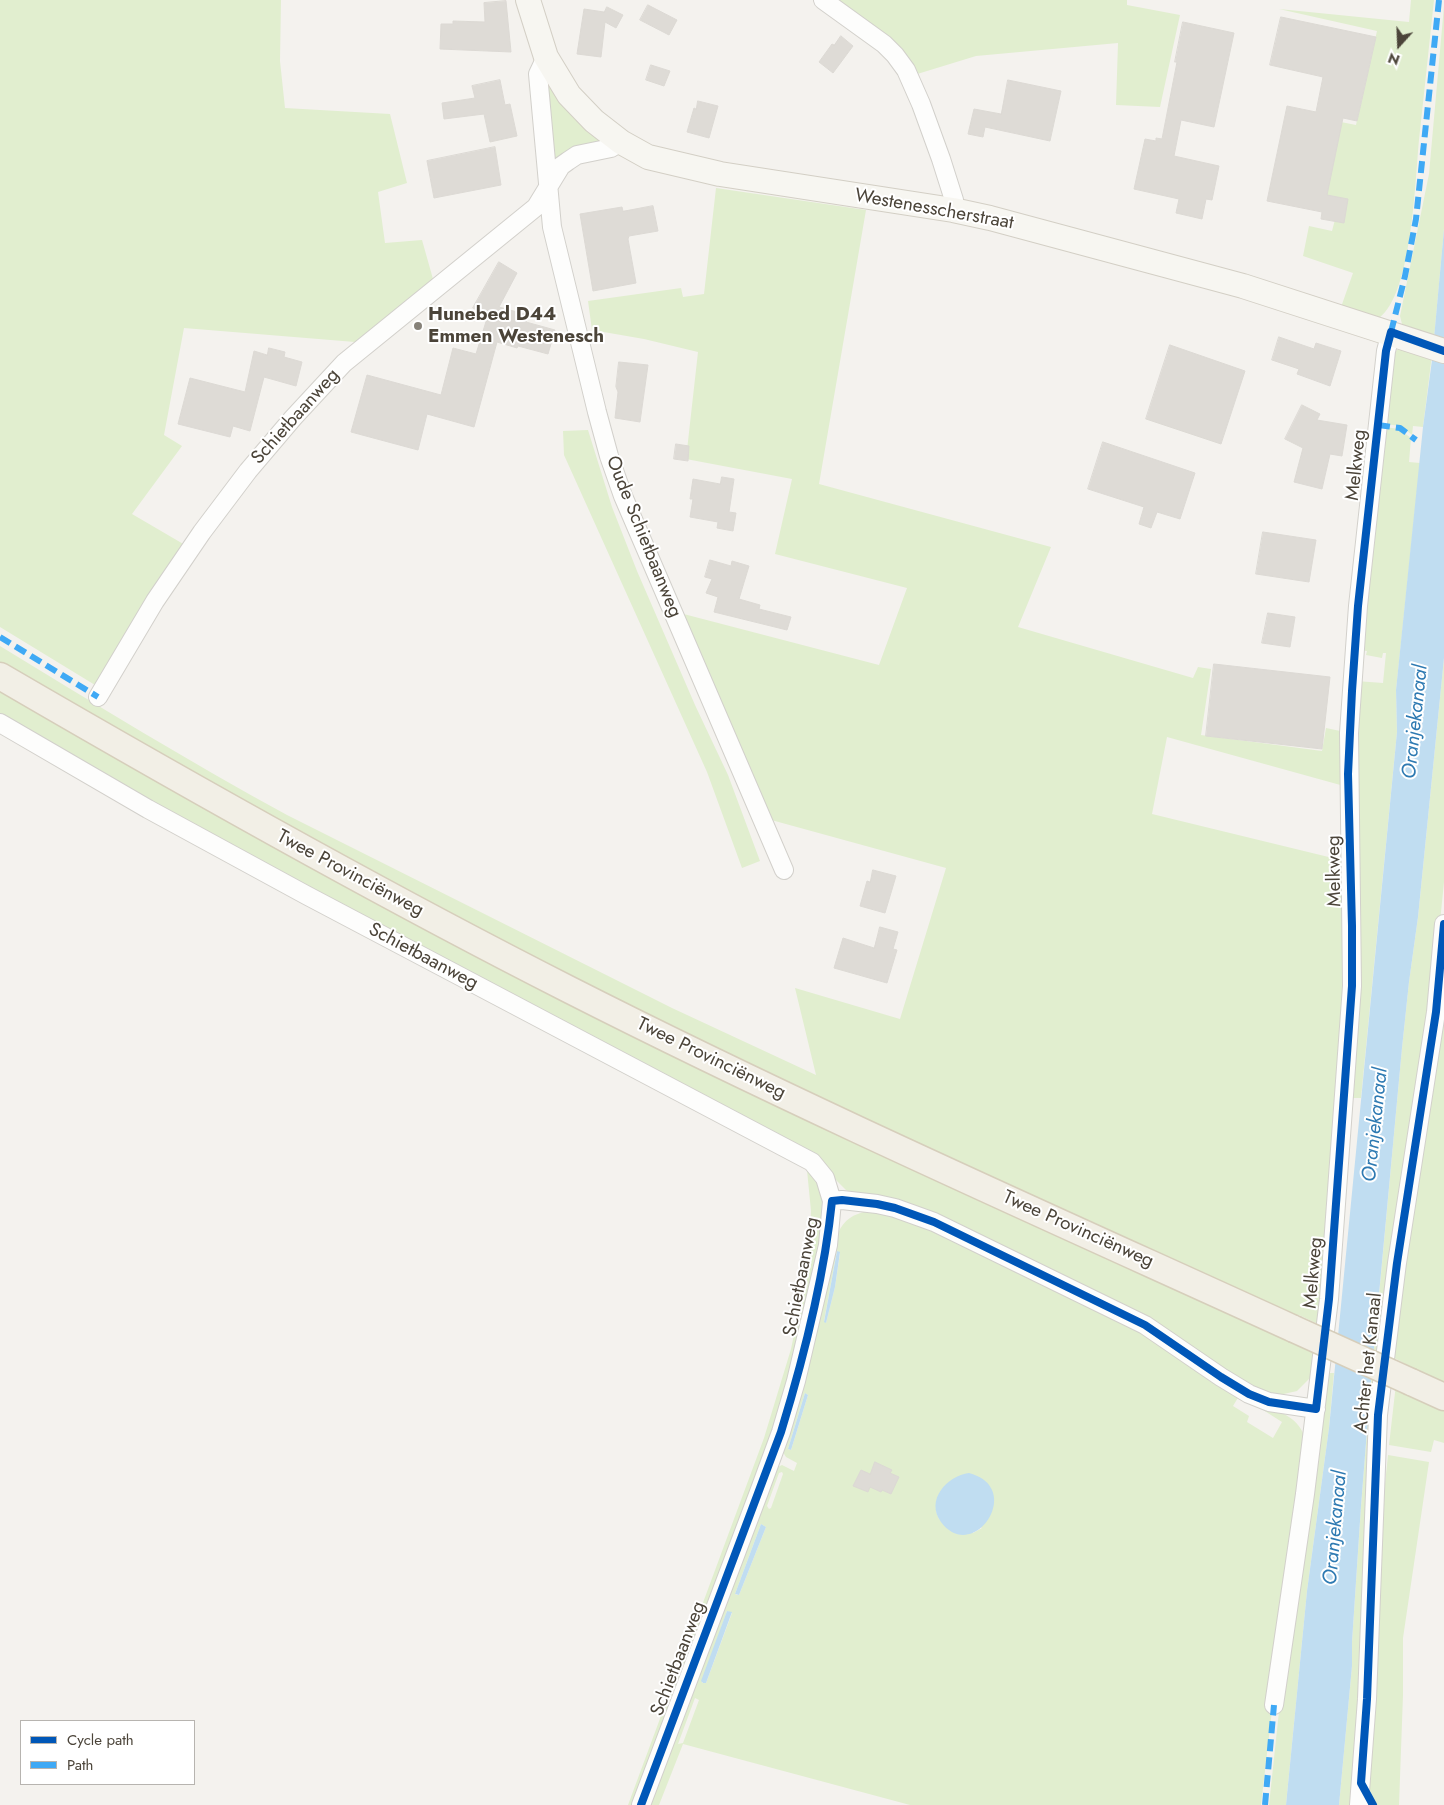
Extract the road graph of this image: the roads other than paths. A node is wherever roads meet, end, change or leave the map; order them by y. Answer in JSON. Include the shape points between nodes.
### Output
{"nodes":[{"id":1,"x":528,"y":0,"type":"edge"},
{"id":2,"x":823,"y":0,"type":"edge"},
{"id":3,"x":546,"y":57,"type":"junction"},
{"id":4,"x":621,"y":142,"type":"junction"},
{"id":5,"x":548,"y":188,"type":"junction"},
{"id":6,"x":953,"y":210,"type":"junction"},
{"id":7,"x":1391,"y":332,"type":"junction"},
{"id":8,"x":1444,"y":351,"type":"edge"},
{"id":9,"x":0,"y":676,"type":"edge"},
{"id":10,"x":98,"y":697,"type":"dead end"},
{"id":11,"x":0,"y":723,"type":"edge"},
{"id":12,"x":784,"y":870,"type":"dead end"},
{"id":13,"x":1444,"y":924,"type":"edge"},
{"id":14,"x":832,"y":1201,"type":"junction"},
{"id":15,"x":1444,"y":1397,"type":"edge"},
{"id":16,"x":1316,"y":1409,"type":"junction"},
{"id":17,"x":1274,"y":1705,"type":"dead end"},
{"id":18,"x":641,"y":1805,"type":"edge"},
{"id":19,"x":1359,"y":1805,"type":"edge"}],
"edges":[{"from":1,"to":3,"type":"street","name":"Westenesscherstraat"},
{"from":2,"to":6,"type":"street","via":[[884,44],[906,70],[941,159],[954,200]]},
{"from":3,"to":4,"type":"street","name":"Westenesscherstraat","via":[[569,95],[594,121]]},
{"from":3,"to":5,"type":"street","name":"Oude Schietbaanweg","via":[[538,74]]},
{"from":4,"to":5,"type":"street","via":[[611,148],[577,155],[561,166]]},
{"from":4,"to":6,"type":"street","name":"Westenesscherstraat","via":[[648,157],[696,169]]},
{"from":5,"to":10,"type":"street","name":"Schietbaanweg","via":[[536,207],[344,363],[293,418],[202,532],[155,601]]},
{"from":5,"to":12,"type":"street","name":"Oude Schietbaanweg","via":[[552,227],[616,478]]},
{"from":6,"to":7,"type":"street","name":"Westenesscherstraat","via":[[1243,286]]},
{"from":7,"to":8,"type":"street","name":"Westenesscherstraat"},
{"from":7,"to":16,"type":"street","name":"Melkweg","via":[[1386,350],[1359,597],[1351,699],[1348,774],[1352,986],[1329,1300]]},
{"from":9,"to":15,"type":"main road","name":"Twee Provinciënweg","bridge":true,"via":[[280,836],[577,993],[863,1132]]},
{"from":11,"to":14,"type":"street","name":"Schietbaanweg","via":[[306,895],[812,1162],[825,1178]]},
{"from":13,"to":19,"type":"street","name":"Achter het Kanaal","via":[[1436,1012],[1396,1272],[1378,1415],[1368,1699]]},
{"from":14,"to":16,"type":"street","name":"Schietbaanweg","via":[[877,1204],[934,1222],[1145,1326],[1249,1394],[1269,1402]]},
{"from":14,"to":18,"type":"street","name":"Schietbaanweg","via":[[828,1245],[781,1432]]},
{"from":16,"to":17,"type":"street","name":"Melkweg"}]}
